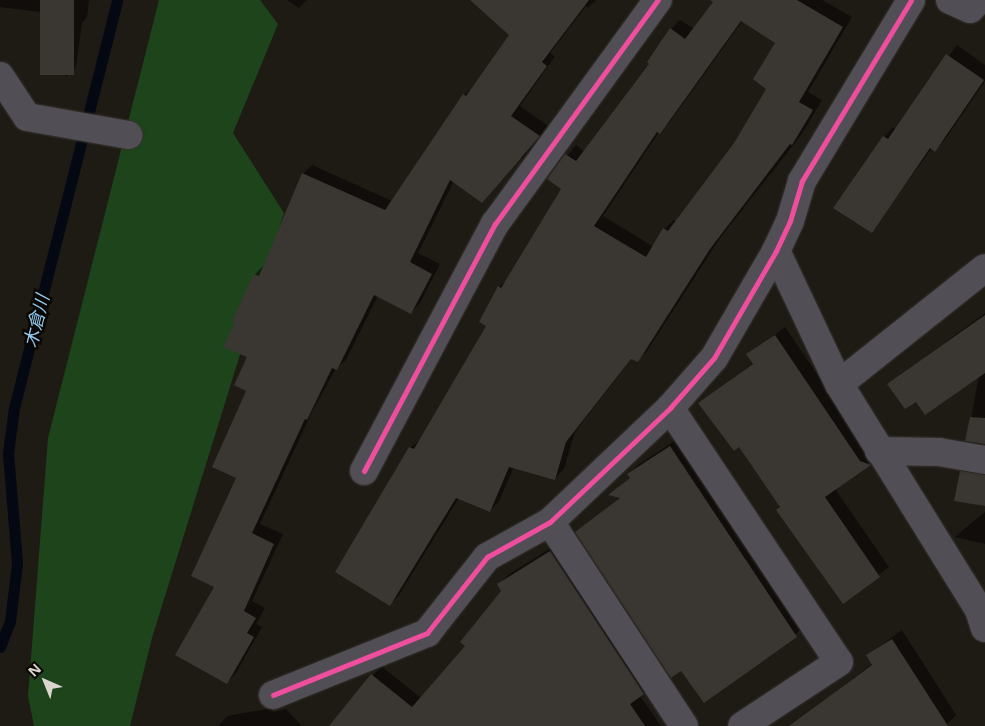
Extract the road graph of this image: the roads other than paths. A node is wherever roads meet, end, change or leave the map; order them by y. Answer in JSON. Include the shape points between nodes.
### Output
{"nodes":[{"id":1,"x":658,"y":0,"type":"edge"},
{"id":2,"x":911,"y":0,"type":"edge"},
{"id":3,"x":950,"y":0,"type":"edge"},
{"id":4,"x":979,"y":0,"type":"edge"},
{"id":5,"x":0,"y":76,"type":"edge"},
{"id":6,"x":118,"y":133,"type":"dead end"},
{"id":7,"x":776,"y":251,"type":"junction"},
{"id":8,"x":985,"y":268,"type":"edge"},
{"id":9,"x":838,"y":384,"type":"junction"},
{"id":10,"x":670,"y":408,"type":"junction"},
{"id":11,"x":879,"y":451,"type":"junction"},
{"id":12,"x":985,"y":460,"type":"edge"},
{"id":13,"x":364,"y":471,"type":"dead end"},
{"id":14,"x":550,"y":522,"type":"junction"},
{"id":15,"x":985,"y":628,"type":"edge"},
{"id":16,"x":273,"y":695,"type":"dead end"},
{"id":17,"x":684,"y":726,"type":"edge"},
{"id":18,"x":742,"y":726,"type":"edge"}],
"edges":[{"from":1,"to":13,"type":"street","via":[[495,224]]},
{"from":2,"to":7,"type":"street","via":[[802,181],[790,221]]},
{"from":3,"to":4,"type":"street","via":[[970,9]]},
{"from":5,"to":6,"type":"street","via":[[27,117]]},
{"from":7,"to":9,"type":"street"},
{"from":7,"to":10,"type":"street","via":[[714,358]]},
{"from":8,"to":9,"type":"street"},
{"from":9,"to":11,"type":"street"},
{"from":10,"to":14,"type":"street"},
{"from":10,"to":18,"type":"street","via":[[839,662]]},
{"from":11,"to":12,"type":"street","via":[[939,452]]},
{"from":11,"to":15,"type":"street","via":[[978,610]]},
{"from":14,"to":16,"type":"street","via":[[487,558],[427,633]]},
{"from":14,"to":17,"type":"street"}]}
